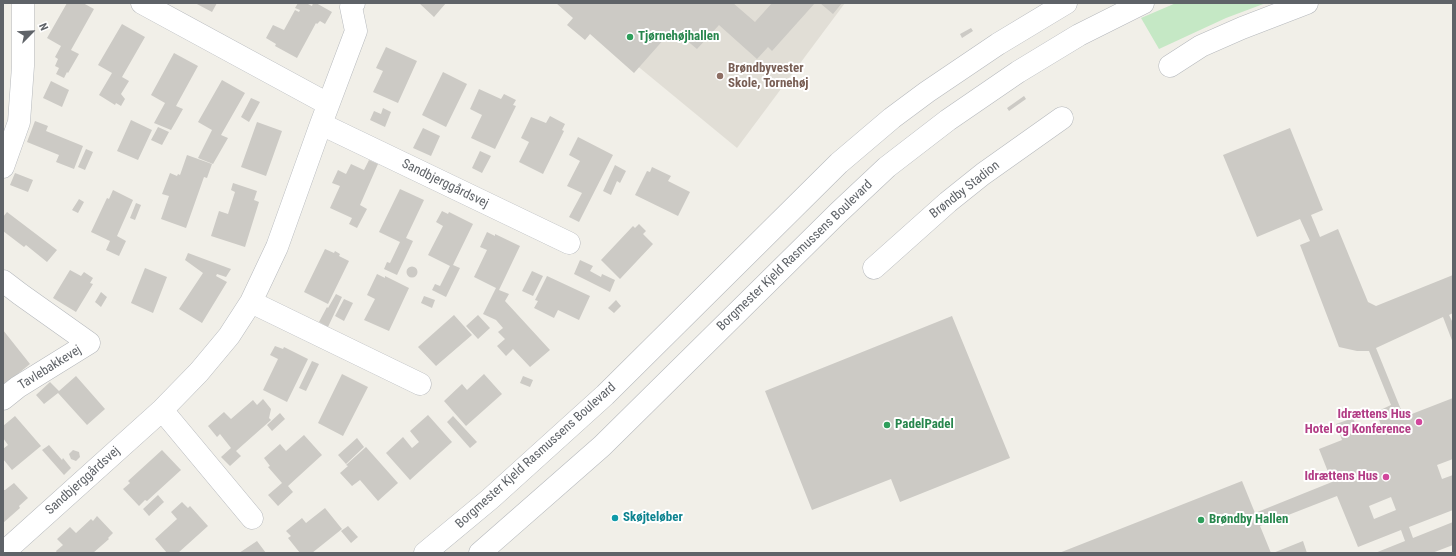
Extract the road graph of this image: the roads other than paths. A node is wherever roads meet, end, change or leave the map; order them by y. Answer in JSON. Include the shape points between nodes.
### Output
{"nodes":[{"id":1,"x":23,"y":3,"type":"edge"},
{"id":2,"x":142,"y":3,"type":"edge"},
{"id":3,"x":354,"y":3,"type":"edge"},
{"id":4,"x":1066,"y":3,"type":"edge"},
{"id":5,"x":1143,"y":3,"type":"edge"},
{"id":6,"x":1307,"y":3,"type":"edge"},
{"id":7,"x":1170,"y":66,"type":"dead end"},
{"id":8,"x":328,"y":104,"type":"junction"},
{"id":9,"x":1062,"y":118,"type":"dead end"},
{"id":10,"x":320,"y":124,"type":"junction"},
{"id":11,"x":3,"y":167,"type":"edge"},
{"id":12,"x":569,"y":243,"type":"dead end"},
{"id":13,"x":874,"y":268,"type":"dead end"},
{"id":14,"x":3,"y":281,"type":"edge"},
{"id":15,"x":251,"y":302,"type":"junction"},
{"id":16,"x":420,"y":384,"type":"dead end"},
{"id":17,"x":3,"y":399,"type":"edge"},
{"id":18,"x":162,"y":410,"type":"junction"},
{"id":19,"x":252,"y":518,"type":"dead end"},
{"id":20,"x":3,"y":553,"type":"edge"},
{"id":21,"x":425,"y":553,"type":"edge"},
{"id":22,"x":480,"y":553,"type":"edge"}],
"edges":[{"from":1,"to":11,"type":"street","via":[[24,66],[19,122]]},
{"from":2,"to":8,"type":"street"},
{"from":3,"to":8,"type":"street","name":"Sandbjerggårdsvej","via":[[351,7],[356,31]]},
{"from":4,"to":21,"type":"street","name":"Borgmester Kjeld Rasmussens Boulevard","via":[[1015,33],[927,92],[839,163],[605,396],[490,499]]},
{"from":5,"to":22,"type":"street","name":"Borgmester Kjeld Rasmussens Boulevard","via":[[1079,35],[1018,72],[948,120],[887,168],[838,212],[608,441]]},
{"from":6,"to":7,"type":"street","via":[[1202,46]]},
{"from":8,"to":10,"type":"street","name":"Sandbjerggårdsvej"},
{"from":9,"to":13,"type":"street","name":"Brøndby Stadion","via":[[983,174]]},
{"from":10,"to":12,"type":"street","name":"Sandbjerggårdsvej"},
{"from":10,"to":15,"type":"street","name":"Sandbjerggårdsvej","via":[[277,247]]},
{"from":14,"to":17,"type":"street","name":"Tavlebakkevej","via":[[89,343],[18,386]]},
{"from":15,"to":16,"type":"street"},
{"from":15,"to":18,"type":"street","name":"Sandbjerggårdsvej","via":[[229,336]]},
{"from":18,"to":19,"type":"street"},
{"from":18,"to":20,"type":"street","name":"Sandbjerggårdsvej"}]}
